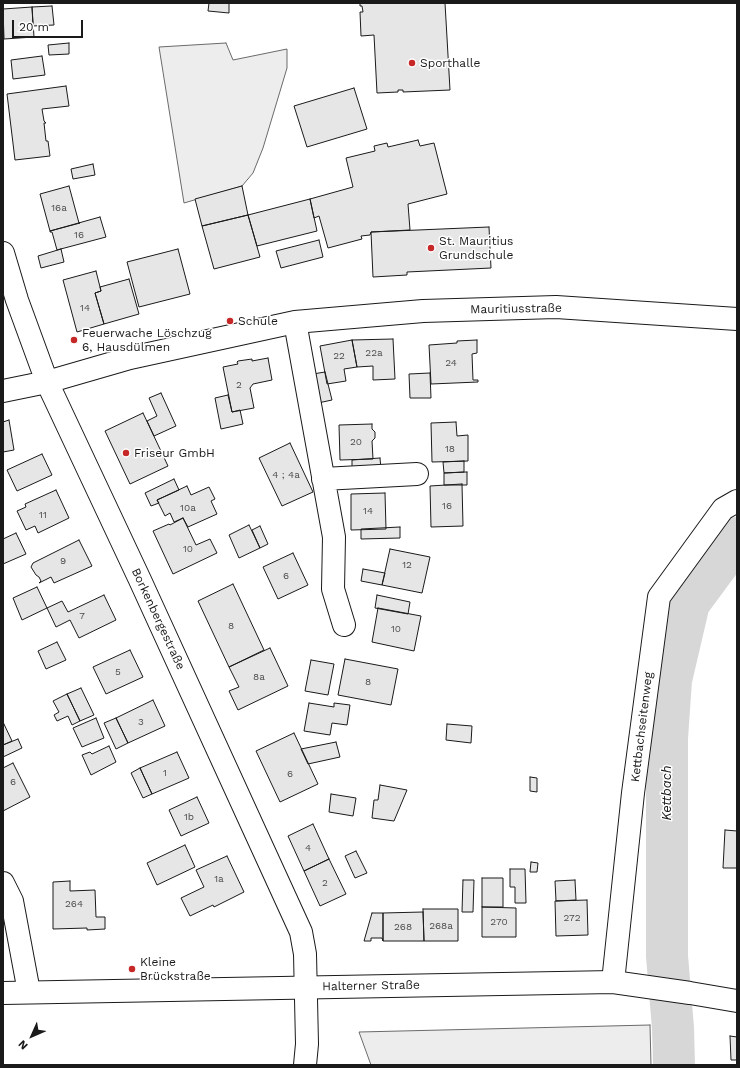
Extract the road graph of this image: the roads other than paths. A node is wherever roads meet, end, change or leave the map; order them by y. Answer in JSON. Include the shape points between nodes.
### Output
{"nodes":[{"id":1,"x":3,"y":252,"type":"edge"},
{"id":2,"x":737,"y":319,"type":"edge"},
{"id":3,"x":295,"y":322,"type":"junction"},
{"id":4,"x":47,"y":382,"type":"junction"},
{"id":5,"x":3,"y":391,"type":"edge"},
{"id":6,"x":417,"y":474,"type":"dead end"},
{"id":7,"x":323,"y":479,"type":"junction"},
{"id":8,"x":737,"y":501,"type":"edge"},
{"id":9,"x":344,"y":626,"type":"dead end"},
{"id":10,"x":3,"y":883,"type":"edge"},
{"id":11,"x":613,"y":982,"type":"junction"},
{"id":12,"x":305,"y":987,"type":"junction"},
{"id":13,"x":29,"y":992,"type":"junction"},
{"id":14,"x":3,"y":993,"type":"edge"},
{"id":15,"x":737,"y":1001,"type":"edge"},
{"id":16,"x":305,"y":1065,"type":"edge"}],
"edges":[{"from":1,"to":4,"type":"street","name":"Borkenbergestraße","via":[[17,300]]},
{"from":2,"to":3,"type":"street","name":"Mauritiusstraße","via":[[556,307],[423,311]]},
{"from":3,"to":4,"type":"street","name":"Mauritiusstraße","via":[[130,358]]},
{"from":3,"to":7,"type":"street"},
{"from":4,"to":5,"type":"street","name":"Mauritiusstraße"},
{"from":4,"to":12,"type":"street","name":"Borkenbergestraße","via":[[301,932],[305,954]]},
{"from":6,"to":7,"type":"street"},
{"from":7,"to":9,"type":"street","via":[[334,537],[333,589]]},
{"from":8,"to":11,"type":"street","name":"Kettbachseitenweg","via":[[723,509],[659,597],[633,793]]},
{"from":10,"to":13,"type":"street","via":[[12,901]]},
{"from":11,"to":12,"type":"street","name":"Halterner Straße"},
{"from":11,"to":15,"type":"street","name":"Halterner Straße"},
{"from":12,"to":13,"type":"street","name":"Halterner Straße"},
{"from":12,"to":16,"type":"street","name":"Borkenbergestraße"},
{"from":13,"to":14,"type":"street","name":"Halterner Straße"}]}
